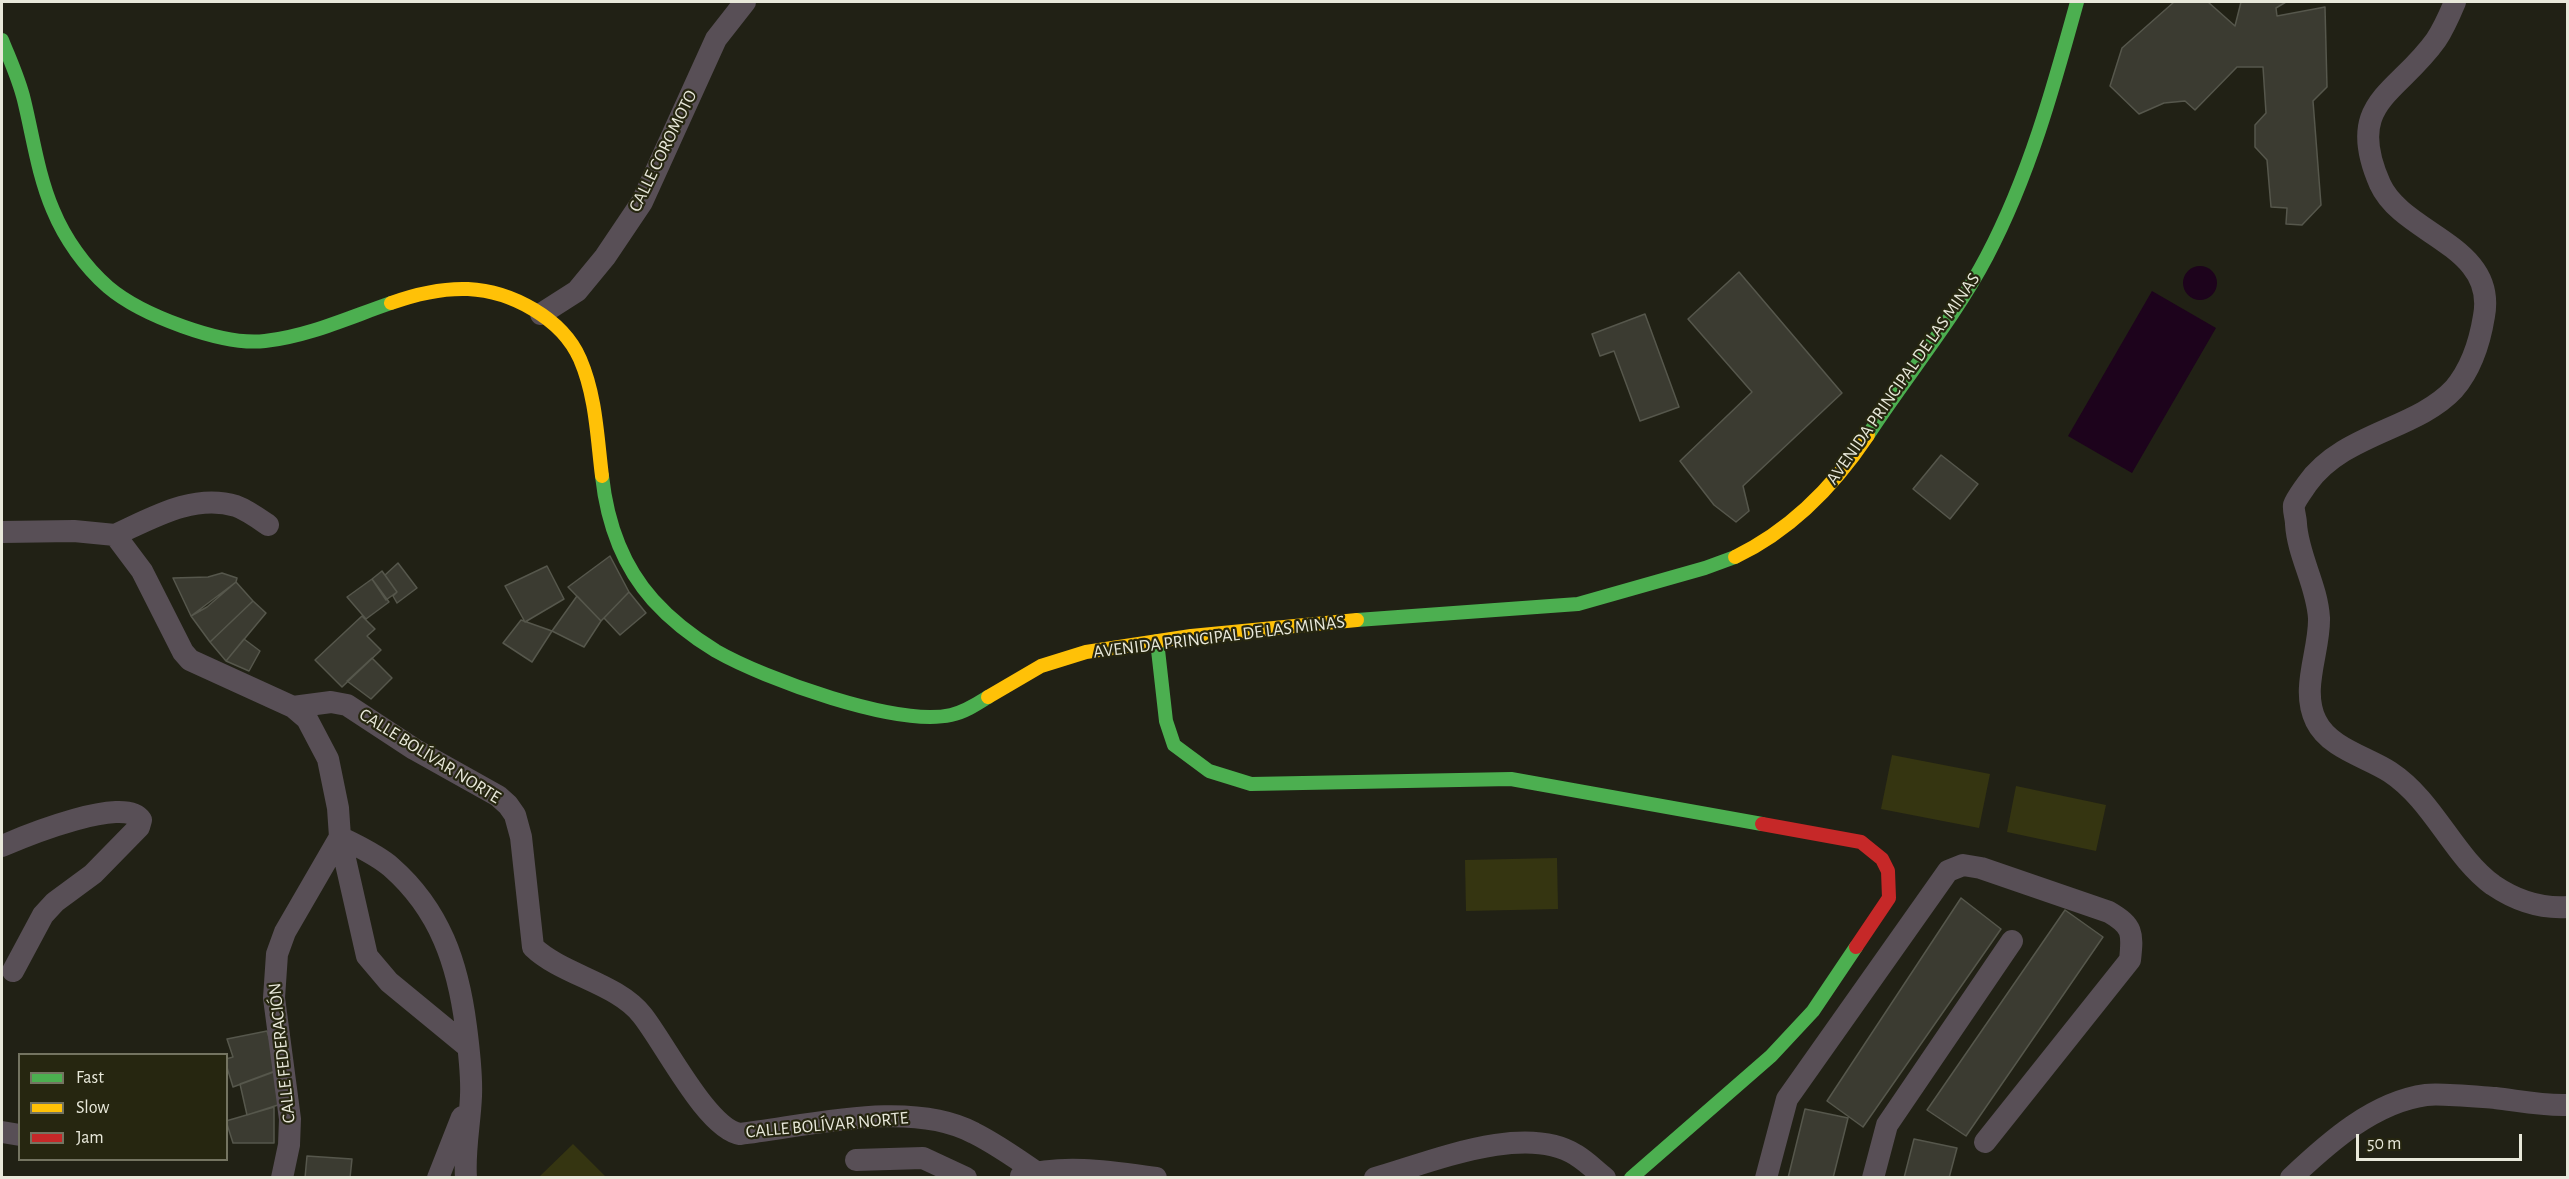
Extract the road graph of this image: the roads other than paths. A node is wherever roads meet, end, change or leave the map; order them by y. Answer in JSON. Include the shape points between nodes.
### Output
{"nodes":[{"id":1,"x":745,"y":2,"type":"edge"},
{"id":2,"x":2077,"y":2,"type":"edge"},
{"id":3,"x":2455,"y":2,"type":"edge"},
{"id":4,"x":2,"y":40,"type":"edge"},
{"id":5,"x":541,"y":314,"type":"junction"},
{"id":6,"x":268,"y":525,"type":"dead end"},
{"id":7,"x":2,"y":532,"type":"edge"},
{"id":8,"x":115,"y":535,"type":"junction"},
{"id":9,"x":1157,"y":641,"type":"junction"},
{"id":10,"x":293,"y":707,"type":"junction"},
{"id":11,"x":340,"y":837,"type":"junction"},
{"id":12,"x":2,"y":846,"type":"edge"},
{"id":13,"x":2568,"y":907,"type":"edge"},
{"id":14,"x":2012,"y":941,"type":"dead end"},
{"id":15,"x":13,"y":971,"type":"dead end"},
{"id":16,"x":468,"y":1047,"type":"junction"},
{"id":17,"x":471,"y":1096,"type":"junction"},
{"id":18,"x":2568,"y":1105,"type":"edge"},
{"id":19,"x":2,"y":1132,"type":"edge"},
{"id":20,"x":18,"y":1135,"type":"edge"},
{"id":21,"x":1985,"y":1142,"type":"dead end"},
{"id":22,"x":856,"y":1160,"type":"dead end"},
{"id":23,"x":1026,"y":1175,"type":"edge"},
{"id":24,"x":282,"y":1178,"type":"edge"},
{"id":25,"x":438,"y":1178,"type":"edge"},
{"id":26,"x":466,"y":1178,"type":"edge"},
{"id":27,"x":966,"y":1178,"type":"edge"},
{"id":28,"x":1156,"y":1178,"type":"edge"},
{"id":29,"x":1375,"y":1178,"type":"edge"},
{"id":30,"x":1605,"y":1178,"type":"edge"},
{"id":31,"x":1631,"y":1178,"type":"edge"},
{"id":32,"x":1766,"y":1178,"type":"edge"},
{"id":33,"x":1873,"y":1178,"type":"edge"},
{"id":34,"x":2291,"y":1178,"type":"edge"}],
"edges":[{"from":1,"to":5,"type":"street","name":"CALLE COROMOTO","via":[[716,39],[642,202],[577,291]]},
{"from":2,"to":9,"type":"street","name":"AVENIDA PRINCIPAL DE LAS MINAS","via":[[2025,176],[1986,258],[1832,485],[1801,513],[1729,560],[1576,604]]},
{"from":3,"to":13,"type":"street","via":[[2436,40],[2374,107],[2368,128],[2369,152],[2384,191],[2396,207],[2455,249],[2473,267],[2482,287],[2482,330],[2465,373],[2453,390],[2416,414],[2340,452],[2313,476],[2294,505],[2297,542],[2316,594],[2319,619],[2312,662],[2312,705],[2316,721],[2326,734],[2390,772],[2410,789],[2490,882],[2508,894],[2543,907]]},
{"from":4,"to":5,"type":"street","name":"AVENIDA PRINCIPAL DE LAS MINAS","via":[[18,80],[48,199],[82,258],[118,295],[191,329],[259,343],[291,336],[411,294],[450,288],[487,291]]},
{"from":5,"to":9,"type":"street","name":"AVENIDA PRINCIPAL DE LAS MINAS","via":[[572,346],[592,388],[604,501],[612,534],[657,608],[717,652],[748,667],[854,703],[925,718],[951,715],[1028,672],[1075,654]]},
{"from":6,"to":8,"type":"street","via":[[236,507],[200,503],[168,511]]},
{"from":7,"to":8,"type":"street"},
{"from":8,"to":10,"type":"street","via":[[142,571],[186,656],[203,668]]},
{"from":9,"to":31,"type":"street","via":[[1166,721],[1174,745],[1209,771],[1251,784],[1511,779],[1861,842],[1881,855],[1892,878],[1889,898],[1813,1011],[1771,1056]]},
{"from":10,"to":11,"type":"street","via":[[312,726],[328,759]]},
{"from":10,"to":23,"type":"street","name":"CALLE BOLÍVAR NORTE","via":[[331,702],[347,705],[508,805],[521,837],[533,946],[637,1009],[705,1109],[730,1131],[740,1134],[833,1121],[917,1117],[974,1132]]},
{"from":11,"to":16,"type":"street","via":[[367,956],[389,982]]},
{"from":11,"to":16,"type":"street","via":[[390,866],[437,921],[457,973]]},
{"from":11,"to":24,"type":"street","name":"CALLE FEDERACIÓN","via":[[285,932],[277,954],[276,1018],[290,1119]]},
{"from":12,"to":15,"type":"street","via":[[41,830],[116,810],[133,813],[141,820],[139,827],[93,874],[55,902]]},
{"from":14,"to":33,"type":"street","via":[[1887,1125]]},
{"from":16,"to":17,"type":"street"},
{"from":17,"to":25,"type":"street"},
{"from":17,"to":26,"type":"street"},
{"from":18,"to":34,"type":"street","via":[[2539,1106],[2493,1098],[2427,1095],[2398,1102],[2376,1110]]},
{"from":19,"to":20,"type":"street"},
{"from":21,"to":32,"type":"street","via":[[2130,960],[2132,938],[2126,922],[2109,912],[1963,865],[1948,871],[1787,1099]]},
{"from":22,"to":27,"type":"street","via":[[919,1158]]},
{"from":23,"to":28,"type":"street","via":[[1097,1170]]},
{"from":29,"to":30,"type":"street","via":[[1490,1145],[1531,1141],[1574,1153]]}]}
